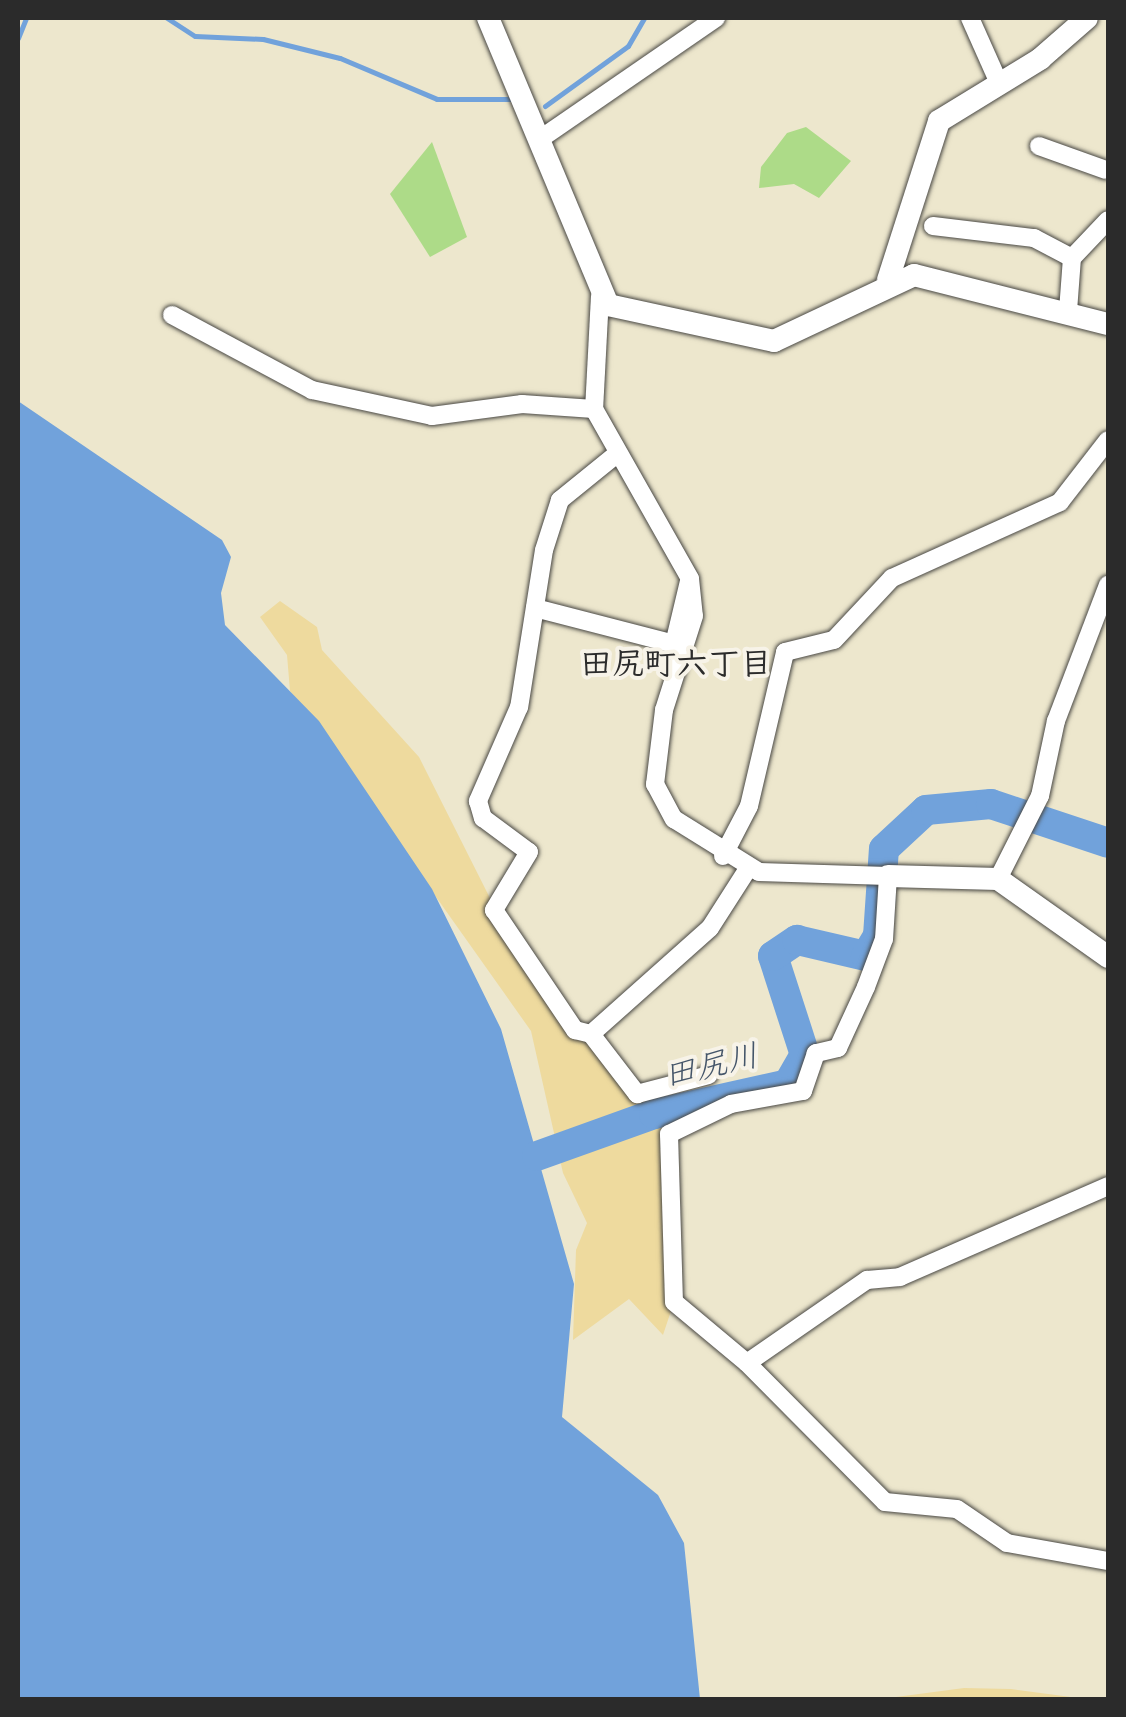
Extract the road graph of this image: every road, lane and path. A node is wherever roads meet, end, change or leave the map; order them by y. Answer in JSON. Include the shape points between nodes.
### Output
{"nodes":[{"id":1,"x":488,"y":18,"type":"edge"},
{"id":2,"x":716,"y":18,"type":"edge"},
{"id":3,"x":970,"y":18,"type":"edge"},
{"id":4,"x":1087,"y":18,"type":"edge"},
{"id":5,"x":998,"y":81,"type":"junction"},
{"id":6,"x":544,"y":137,"type":"junction"},
{"id":7,"x":1040,"y":146,"type":"dead end"},
{"id":8,"x":1108,"y":170,"type":"edge"},
{"id":9,"x":1108,"y":220,"type":"edge"},
{"id":10,"x":933,"y":226,"type":"dead end"},
{"id":11,"x":1072,"y":258,"type":"junction"},
{"id":12,"x":888,"y":280,"type":"junction"},
{"id":13,"x":600,"y":296,"type":"junction"},
{"id":14,"x":1068,"y":311,"type":"junction"},
{"id":15,"x":172,"y":314,"type":"dead end"},
{"id":16,"x":1108,"y":324,"type":"edge"},
{"id":17,"x":594,"y":409,"type":"junction"},
{"id":18,"x":1108,"y":440,"type":"edge"},
{"id":19,"x":618,"y":453,"type":"junction"},
{"id":20,"x":690,"y":579,"type":"junction"},
{"id":21,"x":1108,"y":586,"type":"edge"},
{"id":22,"x":535,"y":608,"type":"junction"},
{"id":23,"x":723,"y":856,"type":"junction"},
{"id":24,"x":748,"y":868,"type":"junction"},
{"id":25,"x":879,"y":876,"type":"junction"},
{"id":26,"x":998,"y":879,"type":"junction"},
{"id":27,"x":1108,"y":957,"type":"edge"},
{"id":28,"x":591,"y":1034,"type":"junction"},
{"id":29,"x":709,"y":1075,"type":"dead end"},
{"id":30,"x":1108,"y":1186,"type":"edge"},
{"id":31,"x":746,"y":1363,"type":"junction"},
{"id":32,"x":1108,"y":1562,"type":"edge"}],
"edges":[{"from":1,"to":6,"type":"street"},
{"from":2,"to":6,"type":"street"},
{"from":3,"to":5,"type":"street"},
{"from":4,"to":5,"type":"street"},
{"from":5,"to":12,"type":"street","via":[[939,121]]},
{"from":6,"to":13,"type":"street"},
{"from":7,"to":8,"type":"street"},
{"from":9,"to":11,"type":"street"},
{"from":10,"to":11,"type":"street","via":[[1034,238]]},
{"from":11,"to":14,"type":"street"},
{"from":12,"to":13,"type":"street","via":[[805,334],[774,341],[618,308]]},
{"from":12,"to":14,"type":"street","via":[[944,277]]},
{"from":13,"to":17,"type":"street"},
{"from":14,"to":16,"type":"street"},
{"from":15,"to":17,"type":"street","via":[[312,390],[432,416],[522,404]]},
{"from":17,"to":19,"type":"street"},
{"from":18,"to":23,"type":"street","via":[[1060,502],[892,578],[834,640],[785,652],[749,806]]},
{"from":19,"to":20,"type":"street"},
{"from":19,"to":22,"type":"street","via":[[560,500]]},
{"from":20,"to":22,"type":"street","via":[[674,644]]},
{"from":20,"to":23,"type":"street","via":[[694,616],[664,710],[655,784],[674,820]]},
{"from":21,"to":26,"type":"street","via":[[1056,721],[1040,796]]},
{"from":22,"to":28,"type":"street","via":[[519,707],[478,801],[483,818],[529,852],[494,910],[575,1030]]},
{"from":23,"to":24,"type":"street"},
{"from":24,"to":25,"type":"street"},
{"from":24,"to":28,"type":"street","via":[[710,928]]},
{"from":25,"to":26,"type":"street"},
{"from":25,"to":31,"type":"street","via":[[884,939],[838,1048],[816,1053],[803,1091],[731,1104],[669,1134],[674,1302]]},
{"from":26,"to":27,"type":"street"},
{"from":28,"to":29,"type":"street","via":[[637,1094]]},
{"from":30,"to":31,"type":"street","via":[[900,1276],[868,1280]]},
{"from":31,"to":32,"type":"street","via":[[885,1502],[958,1509],[1008,1543]]}]}
